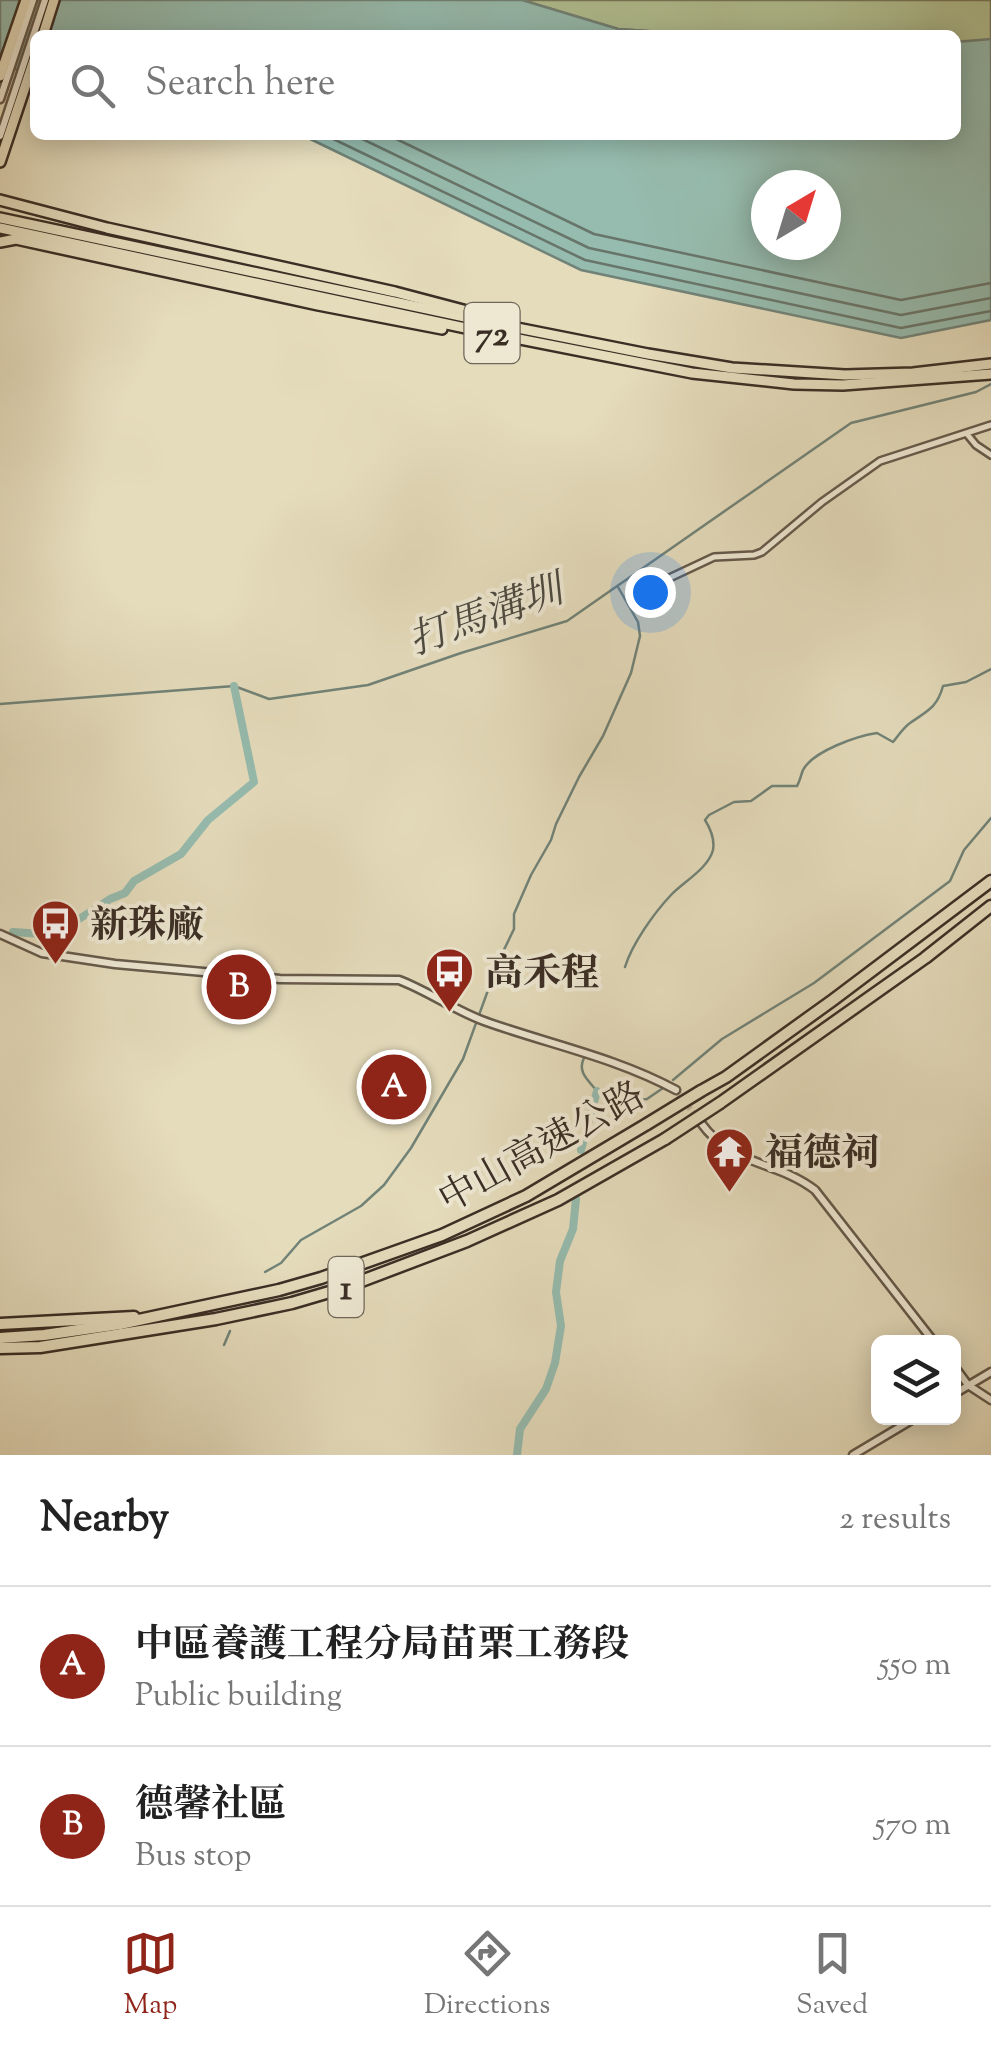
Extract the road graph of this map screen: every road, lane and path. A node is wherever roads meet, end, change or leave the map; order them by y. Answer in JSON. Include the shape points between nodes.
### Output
{"nodes":[{"id":1,"x":30,"y":0,"type":"edge"},
{"id":2,"x":45,"y":0,"type":"edge"},
{"id":3,"x":54,"y":0,"type":"edge"},
{"id":4,"x":35,"y":30,"type":"edge"},
{"id":5,"x":44,"y":30,"type":"edge"},
{"id":6,"x":30,"y":45,"type":"edge"},
{"id":7,"x":30,"y":73,"type":"edge"},
{"id":8,"x":0,"y":76,"type":"edge"},
{"id":9,"x":0,"y":99,"type":"edge"},
{"id":10,"x":0,"y":136,"type":"edge"},
{"id":11,"x":0,"y":162,"type":"edge"},
{"id":12,"x":0,"y":200,"type":"edge"},
{"id":13,"x":22,"y":207,"type":"junction"},
{"id":14,"x":0,"y":208,"type":"edge"},
{"id":15,"x":0,"y":218,"type":"edge"},
{"id":16,"x":0,"y":230,"type":"edge"},
{"id":17,"x":16,"y":239,"type":"junction"},
{"id":18,"x":0,"y":242,"type":"edge"},
{"id":19,"x":507,"y":326,"type":"junction"},
{"id":20,"x":484,"y":332,"type":"junction"},
{"id":21,"x":991,"y":364,"type":"edge"},
{"id":22,"x":991,"y":374,"type":"edge"},
{"id":23,"x":991,"y":425,"type":"edge"},
{"id":24,"x":967,"y":434,"type":"junction"},
{"id":25,"x":991,"y":456,"type":"edge"},
{"id":26,"x":646,"y":589,"type":"dead end"},
{"id":27,"x":991,"y":881,"type":"edge"},
{"id":28,"x":991,"y":906,"type":"edge"},
{"id":29,"x":0,"y":934,"type":"edge"},
{"id":30,"x":676,"y":1090,"type":"tunnel mouth"},
{"id":31,"x":701,"y":1123,"type":"tunnel mouth"},
{"id":32,"x":154,"y":1316,"type":"junction"},
{"id":33,"x":0,"y":1324,"type":"edge"},
{"id":34,"x":929,"y":1335,"type":"edge"},
{"id":35,"x":0,"y":1338,"type":"edge"},
{"id":36,"x":0,"y":1348,"type":"edge"},
{"id":37,"x":991,"y":1372,"type":"edge"},
{"id":38,"x":961,"y":1376,"type":"edge"},
{"id":39,"x":968,"y":1385,"type":"junction"},
{"id":40,"x":961,"y":1390,"type":"edge"},
{"id":41,"x":991,"y":1400,"type":"edge"},
{"id":42,"x":903,"y":1425,"type":"edge"},
{"id":43,"x":853,"y":1455,"type":"edge"}],
"edges":[{"from":1,"to":8,"type":"main road"},
{"from":1,"to":9,"type":"street"},
{"from":2,"to":4,"type":"street"},
{"from":3,"to":5,"type":"main road"},
{"from":6,"to":10,"type":"street"},
{"from":7,"to":11,"type":"main road"},
{"from":12,"to":13,"type":"main road"},
{"from":13,"to":14,"type":"main road"},
{"from":13,"to":19,"type":"main road","via":[[395,292]]},
{"from":15,"to":19,"type":"main road","number":"72"},
{"from":16,"to":17,"type":"main road"},
{"from":16,"to":20,"type":"main road","number":"72"},
{"from":17,"to":18,"type":"main road"},
{"from":17,"to":20,"type":"main road","via":[[318,305]]},
{"from":19,"to":21,"type":"main road","number":"72","via":[[797,374],[913,374]]},
{"from":20,"to":22,"type":"main road","number":"72","via":[[692,373],[794,384]]},
{"from":23,"to":24,"type":"street"},
{"from":24,"to":25,"type":"street"},
{"from":24,"to":26,"type":"street","via":[[880,460],[762,552],[714,556]]},
{"from":27,"to":32,"type":"highway","name":"中山高速公路","number":"1","bridge":true,"via":[[726,1077],[526,1196],[307,1282]]},
{"from":28,"to":36,"type":"highway","name":"中山高速公路","number":"1","bridge":true,"via":[[720,1103],[558,1200],[292,1303],[40,1347]]},
{"from":29,"to":30,"type":"street","via":[[42,954],[115,964],[280,979],[399,980],[479,1019],[618,1062]]},
{"from":31,"to":34,"type":"street","via":[[739,1156],[815,1190]]},
{"from":32,"to":33,"type":"highway"},
{"from":32,"to":35,"type":"highway","name":"中山高速公路","number":"1"},
{"from":37,"to":39,"type":"street"},
{"from":38,"to":39,"type":"street"},
{"from":39,"to":40,"type":"street"},
{"from":39,"to":41,"type":"street"},
{"from":42,"to":43,"type":"street"}]}
